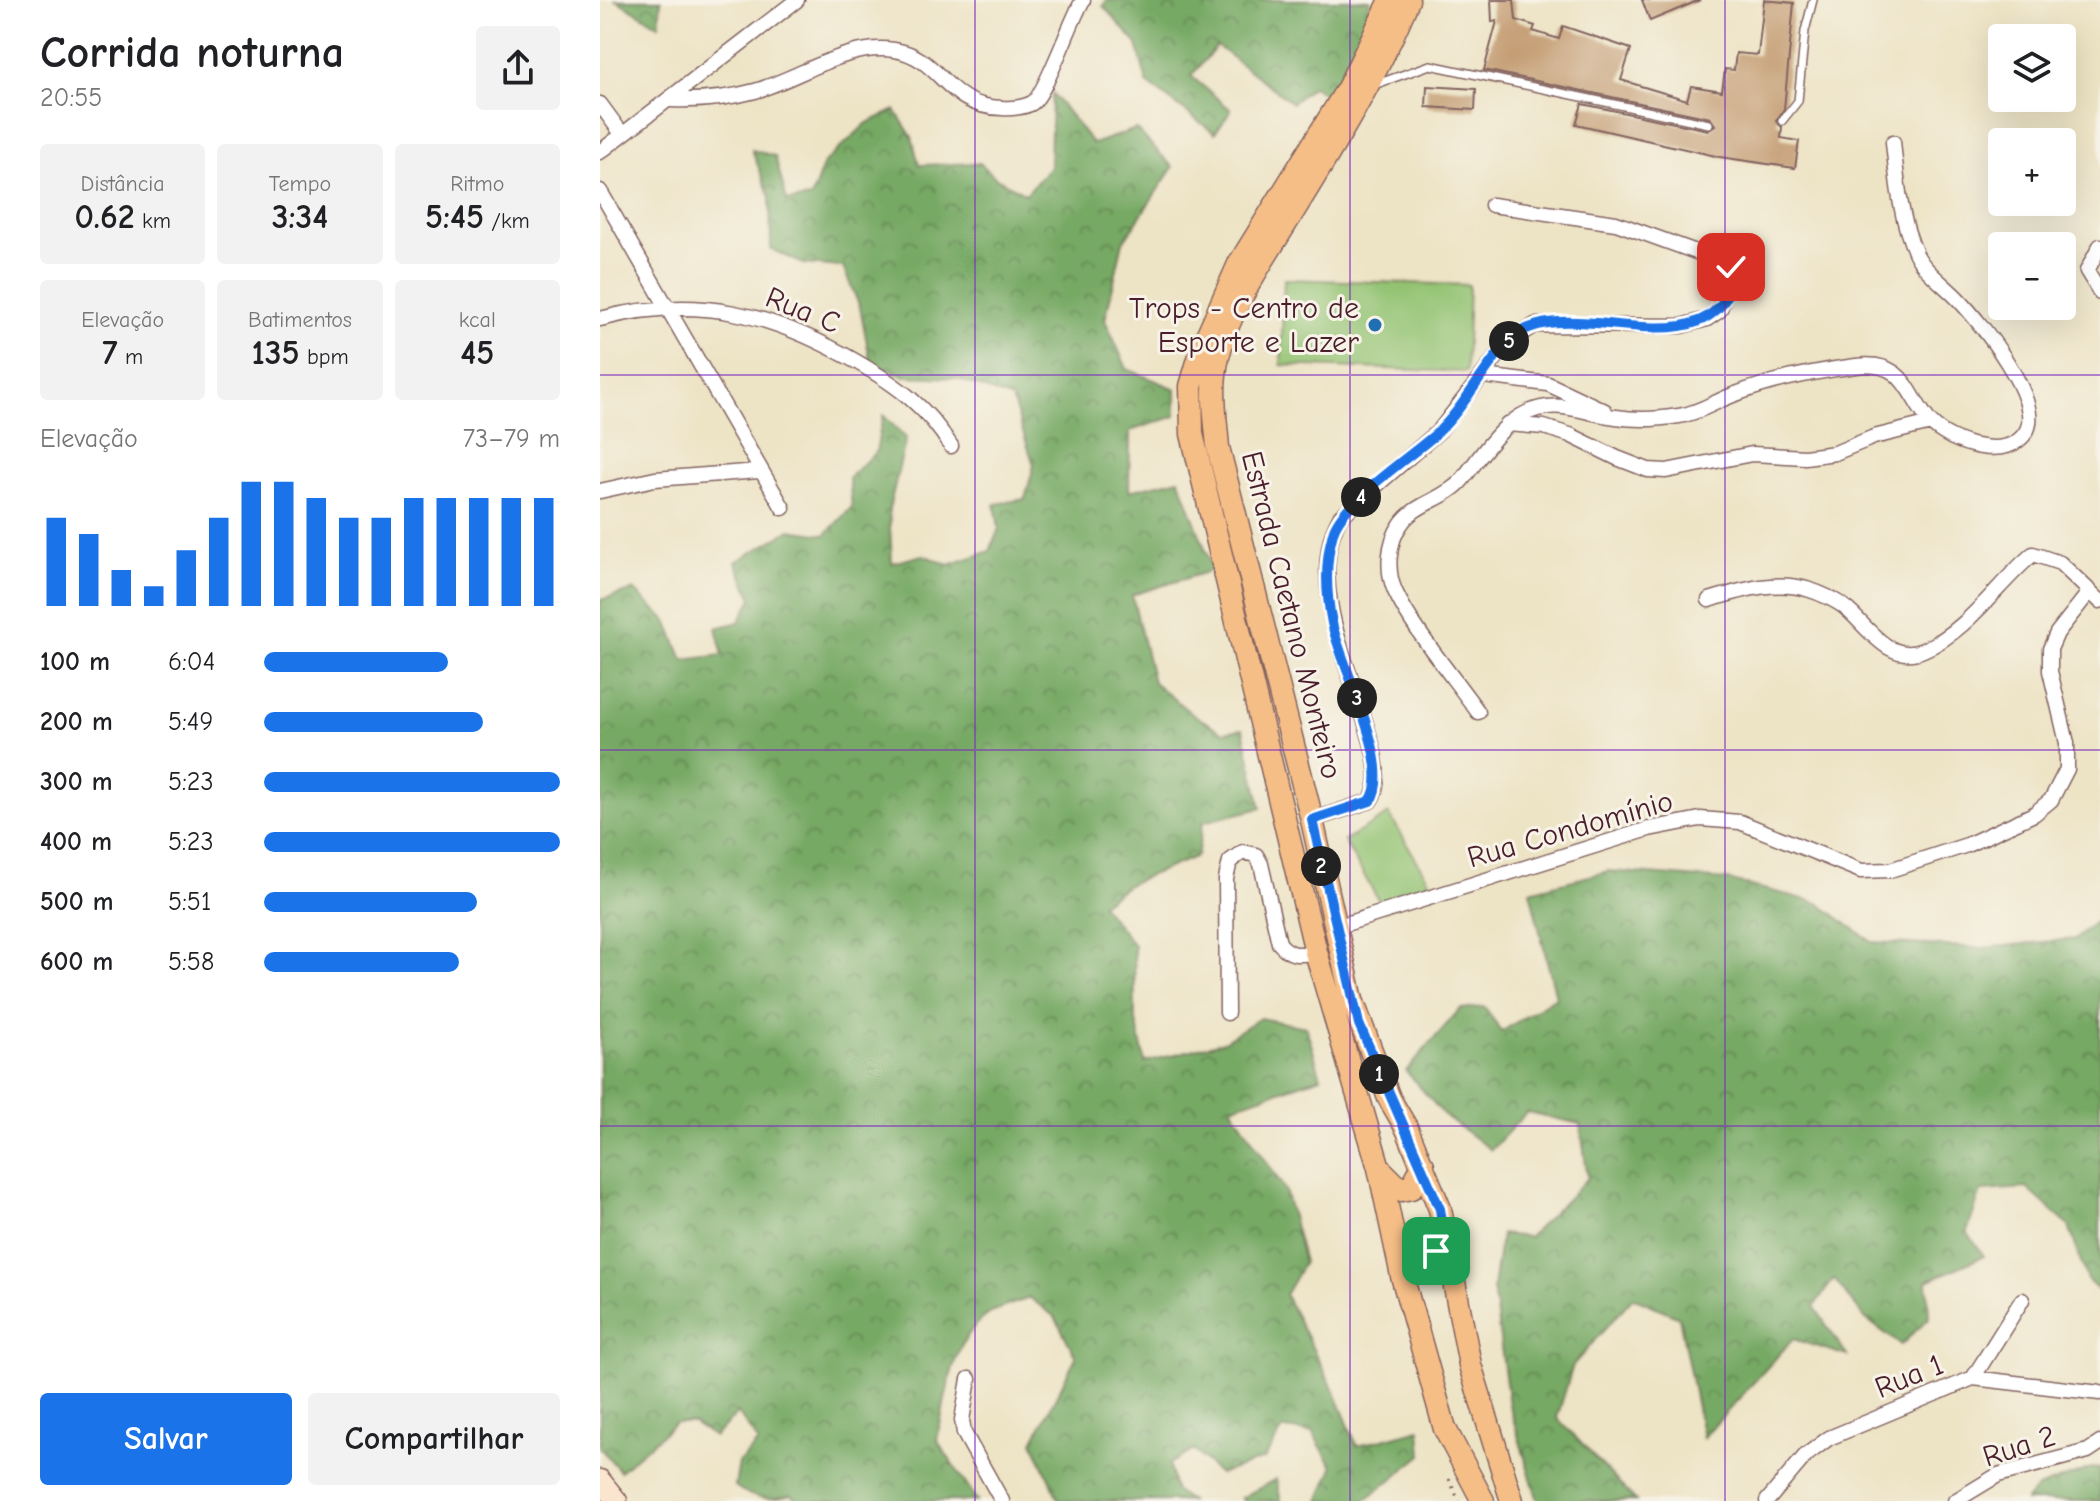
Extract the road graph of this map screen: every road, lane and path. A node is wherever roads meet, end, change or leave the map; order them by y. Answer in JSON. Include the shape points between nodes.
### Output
{"nodes":[{"id":1,"x":797,"y":0,"type":"edge"},
{"id":2,"x":1083,"y":0,"type":"edge"},
{"id":3,"x":1391,"y":0,"type":"edge"},
{"id":4,"x":1408,"y":0,"type":"edge"},
{"id":5,"x":1813,"y":0,"type":"edge"},
{"id":6,"x":1369,"y":87,"type":"junction"},
{"id":7,"x":671,"y":100,"type":"junction"},
{"id":8,"x":600,"y":104,"type":"edge"},
{"id":9,"x":1782,"y":121,"type":"dead end"},
{"id":10,"x":1709,"y":124,"type":"dead end"},
{"id":11,"x":622,"y":134,"type":"junction"},
{"id":12,"x":1893,"y":142,"type":"dead end"},
{"id":13,"x":600,"y":152,"type":"edge"},
{"id":14,"x":600,"y":191,"type":"edge"},
{"id":15,"x":1492,"y":205,"type":"dead end"},
{"id":16,"x":2100,"y":246,"type":"edge"},
{"id":17,"x":2100,"y":292,"type":"edge"},
{"id":18,"x":666,"y":307,"type":"junction"},
{"id":19,"x":600,"y":319,"type":"edge"},
{"id":20,"x":1484,"y":376,"type":"junction"},
{"id":21,"x":1620,"y":418,"type":"junction"},
{"id":22,"x":1507,"y":423,"type":"junction"},
{"id":23,"x":1931,"y":423,"type":"junction"},
{"id":24,"x":951,"y":446,"type":"dead end"},
{"id":25,"x":759,"y":471,"type":"junction"},
{"id":26,"x":600,"y":491,"type":"edge"},
{"id":27,"x":783,"y":508,"type":"dead end"},
{"id":28,"x":2095,"y":596,"type":"edge"},
{"id":29,"x":1709,"y":600,"type":"dead end"},
{"id":30,"x":1478,"y":712,"type":"dead end"},
{"id":31,"x":1312,"y":820,"type":"junction"},
{"id":32,"x":1336,"y":927,"type":"junction"},
{"id":33,"x":1316,"y":952,"type":"junction"},
{"id":34,"x":1227,"y":1013,"type":"dead end"},
{"id":35,"x":1423,"y":1165,"type":"junction"},
{"id":36,"x":1379,"y":1168,"type":"junction"},
{"id":37,"x":1448,"y":1260,"type":"junction"},
{"id":38,"x":1402,"y":1276,"type":"junction"},
{"id":39,"x":2022,"y":1300,"type":"dead end"},
{"id":40,"x":1973,"y":1378,"type":"junction"},
{"id":41,"x":969,"y":1379,"type":"dead end"},
{"id":42,"x":2100,"y":1393,"type":"edge"},
{"id":43,"x":2100,"y":1443,"type":"edge"},
{"id":44,"x":600,"y":1480,"type":"edge"},
{"id":45,"x":617,"y":1501,"type":"edge"},
{"id":46,"x":1002,"y":1501,"type":"edge"},
{"id":47,"x":1483,"y":1501,"type":"edge"},
{"id":48,"x":1512,"y":1501,"type":"edge"},
{"id":49,"x":1767,"y":1501,"type":"edge"},
{"id":50,"x":1955,"y":1501,"type":"edge"}],
"edges":[{"from":1,"to":7,"type":"street"},
{"from":2,"to":7,"type":"street","via":[[1043,92],[1021,106],[984,108],[964,101],[915,57],[863,49],[756,91],[712,101]]},
{"from":3,"to":33,"type":"main road","name":"Estrada Caetano Monteiro","via":[[1348,88],[1239,264],[1191,386],[1192,434],[1204,491]]},
{"from":4,"to":6,"type":"main road","name":"Estrada Caetano Monteiro"},
{"from":5,"to":9,"type":"lane","via":[[1798,101]]},
{"from":6,"to":10,"type":"lane","via":[[1430,65]]},
{"from":6,"to":31,"type":"main road","name":"Estrada Caetano Monteiro","via":[[1248,286],[1225,335],[1215,373],[1218,447]]},
{"from":7,"to":11,"type":"street"},
{"from":8,"to":11,"type":"street"},
{"from":11,"to":13,"type":"street"},
{"from":12,"to":23,"type":"street","via":[[1899,199],[1917,257],[1962,302],[2005,361],[2028,397],[2031,416],[2017,441],[2000,446],[1974,447]]},
{"from":14,"to":18,"type":"street"},
{"from":15,"to":20,"type":"street","via":[[1616,223],[1724,262],[1734,274],[1719,311],[1707,319],[1681,326],[1535,325],[1509,341]]},
{"from":16,"to":17,"type":"street","via":[[2087,271]]},
{"from":18,"to":19,"type":"street","name":"Rua C"},
{"from":18,"to":24,"type":"street","name":"Rua C","via":[[758,317],[810,335],[878,375],[931,415]]},
{"from":18,"to":25,"type":"street"},
{"from":20,"to":21,"type":"street","via":[[1548,384]]},
{"from":20,"to":31,"type":"street","via":[[1439,431],[1358,500],[1333,531],[1326,576],[1332,624],[1379,781],[1370,801]]},
{"from":21,"to":22,"type":"street","via":[[1549,407]]},
{"from":21,"to":23,"type":"street","via":[[1695,413],[1733,395],[1871,364],[1911,388]]},
{"from":22,"to":23,"type":"street","via":[[1544,427],[1628,462],[1666,471],[1752,454],[1835,453]]},
{"from":22,"to":30,"type":"street","via":[[1458,485],[1400,524],[1389,567],[1395,591]]},
{"from":25,"to":26,"type":"street","via":[[655,479]]},
{"from":25,"to":27,"type":"street"},
{"from":28,"to":29,"type":"street","name":"Rua Condomínio","via":[[2060,563],[2033,554],[1951,633],[1911,653],[1877,640],[1842,605],[1810,590],[1780,584]]},
{"from":28,"to":32,"type":"street","name":"Rua Condomínio","via":[[2057,633],[2050,649],[2067,769],[2051,800],[2034,814],[1967,845],[1890,870],[1861,871],[1740,822],[1700,819],[1649,829]]},
{"from":31,"to":32,"type":"main road","name":"Estrada Caetano Monteiro"},
{"from":32,"to":35,"type":"main road","name":"Estrada Caetano Monteiro","via":[[1359,1024]]},
{"from":33,"to":34,"type":"street","via":[[1298,956],[1279,943],[1261,864],[1256,855],[1243,852],[1230,861],[1226,879]]},
{"from":33,"to":36,"type":"main road","name":"Estrada Caetano Monteiro"},
{"from":35,"to":36,"type":"main road","via":[[1411,1188],[1401,1190]]},
{"from":35,"to":37,"type":"main road","name":"Estrada Caetano Monteiro","via":[[1440,1209]]},
{"from":36,"to":38,"type":"main road","name":"Estrada Caetano Monteiro"},
{"from":37,"to":38,"type":"main road","via":[[1430,1247],[1420,1248]]},
{"from":37,"to":48,"type":"main road","name":"Estrada Caetano Monteiro","via":[[1470,1365]]},
{"from":38,"to":47,"type":"main road","name":"Estrada Caetano Monteiro","via":[[1445,1429]]},
{"from":39,"to":40,"type":"street"},
{"from":40,"to":42,"type":"street","name":"Rua 1"},
{"from":40,"to":49,"type":"street","name":"Rua 1","via":[[1829,1438],[1805,1456]]},
{"from":41,"to":46,"type":"street","via":[[964,1433]]},
{"from":43,"to":50,"type":"street","name":"Rua 2","via":[[2088,1451],[1998,1475]]},
{"from":44,"to":45,"type":"street"}]}
